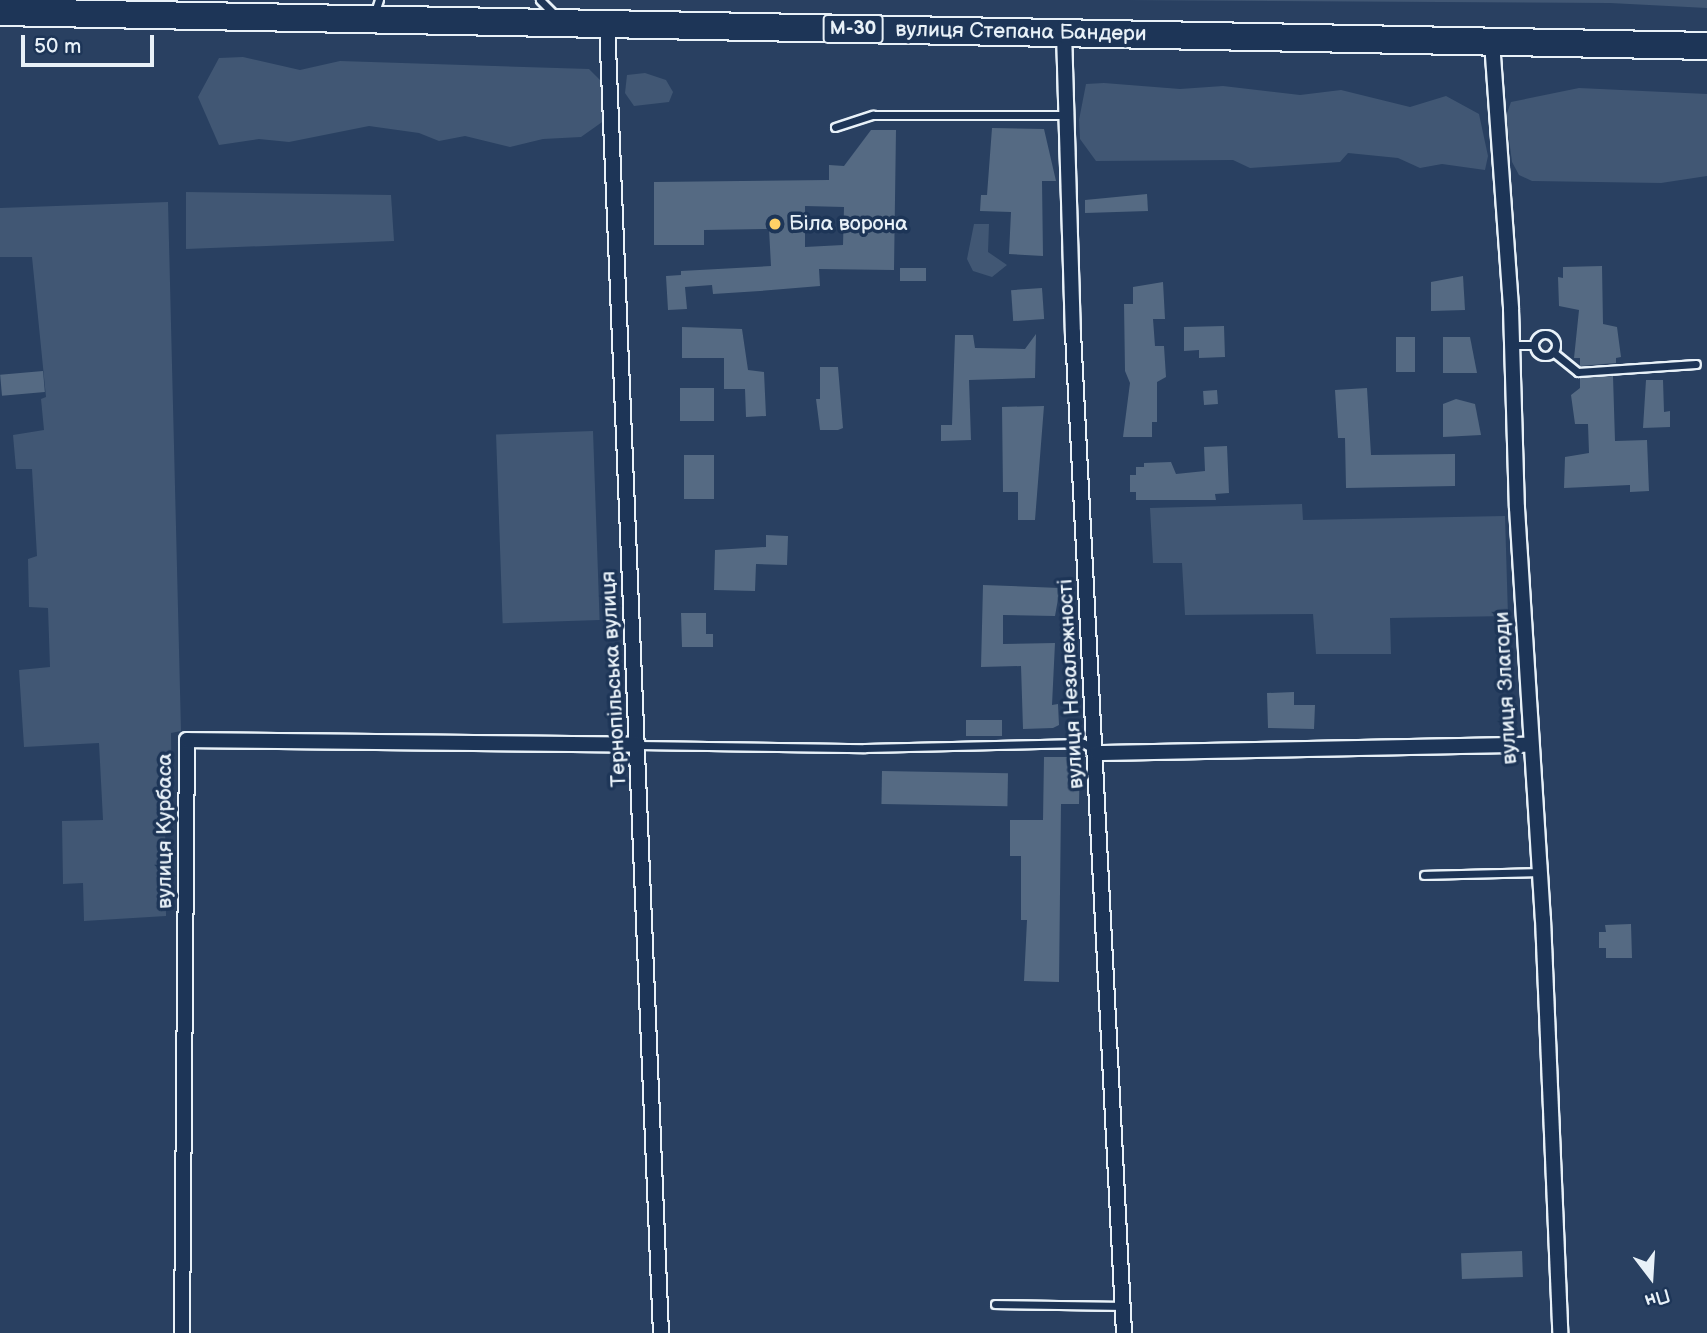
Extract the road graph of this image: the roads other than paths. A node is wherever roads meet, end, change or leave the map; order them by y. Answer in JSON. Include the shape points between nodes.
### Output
{"nodes":[{"id":1,"x":540,"y":0,"type":"edge"},
{"id":2,"x":376,"y":10,"type":"edge"},
{"id":3,"x":0,"y":12,"type":"edge"},
{"id":4,"x":569,"y":23,"type":"junction"},
{"id":5,"x":607,"y":24,"type":"junction"},
{"id":6,"x":1065,"y":33,"type":"junction"},
{"id":7,"x":1492,"y":42,"type":"junction"},
{"id":8,"x":1707,"y":46,"type":"edge"},
{"id":9,"x":1064,"y":115,"type":"junction"},
{"id":10,"x":835,"y":127,"type":"dead end"},
{"id":11,"x":1512,"y":345,"type":"junction"},
{"id":12,"x":1534,"y":345,"type":"junction"},
{"id":13,"x":1553,"y":352,"type":"junction"},
{"id":14,"x":1696,"y":364,"type":"dead end"},
{"id":15,"x":638,"y":745,"type":"junction"},
{"id":16,"x":1530,"y":745,"type":"junction"},
{"id":17,"x":1097,"y":753,"type":"junction"},
{"id":18,"x":1539,"y":872,"type":"junction"},
{"id":19,"x":1424,"y":876,"type":"dead end"},
{"id":20,"x":995,"y":1304,"type":"dead end"},
{"id":21,"x":1123,"y":1306,"type":"junction"},
{"id":22,"x":182,"y":1333,"type":"edge"},
{"id":23,"x":661,"y":1333,"type":"edge"},
{"id":24,"x":1124,"y":1333,"type":"edge"},
{"id":25,"x":1560,"y":1333,"type":"edge"}],
"edges":[{"from":1,"to":4,"type":"lane"},
{"from":2,"to":3,"type":"highway","name":"вулиця Степана Бандери","number":"М-30"},
{"from":2,"to":4,"type":"highway","name":"вулиця Степана Бандери","number":"М-30"},
{"from":4,"to":5,"type":"highway","name":"вулиця Степана Бандери","number":"М-30"},
{"from":5,"to":6,"type":"highway","name":"вулиця Степана Бандери","number":"М-30"},
{"from":5,"to":15,"type":"street","name":"Тернопільська вулиця"},
{"from":6,"to":7,"type":"highway","name":"вулиця Степана Бандери","number":"М-30"},
{"from":6,"to":9,"type":"street","name":"вулиця Незалежності"},
{"from":7,"to":8,"type":"highway","name":"вулиця Степана Бандери","number":"М-30"},
{"from":7,"to":11,"type":"street","name":"вулиця Злагоди"},
{"from":9,"to":10,"type":"lane","via":[[873,115]]},
{"from":9,"to":17,"type":"street","name":"вулиця Незалежності"},
{"from":11,"to":12,"type":"lane"},
{"from":11,"to":16,"type":"street","name":"вулиця Злагоди"},
{"from":12,"to":13,"type":"lane","via":[[1541,355]]},
{"from":12,"to":13,"type":"lane","via":[[1539,337],[1549,335],[1555,343]]},
{"from":13,"to":14,"type":"lane","via":[[1578,372]]},
{"from":15,"to":17,"type":"lane","via":[[865,748],[1083,743]]},
{"from":15,"to":22,"type":"street","name":"вулиця Курбаса","via":[[187,740]]},
{"from":15,"to":23,"type":"street","name":"Тернопільська вулиця"},
{"from":16,"to":17,"type":"street"},
{"from":16,"to":18,"type":"street","name":"вулиця Злагоди"},
{"from":17,"to":21,"type":"street","name":"вулиця Незалежності"},
{"from":18,"to":19,"type":"lane"},
{"from":18,"to":25,"type":"street","name":"вулиця Злагоди"},
{"from":20,"to":21,"type":"lane"},
{"from":21,"to":24,"type":"street","name":"вулиця Незалежності"}]}
